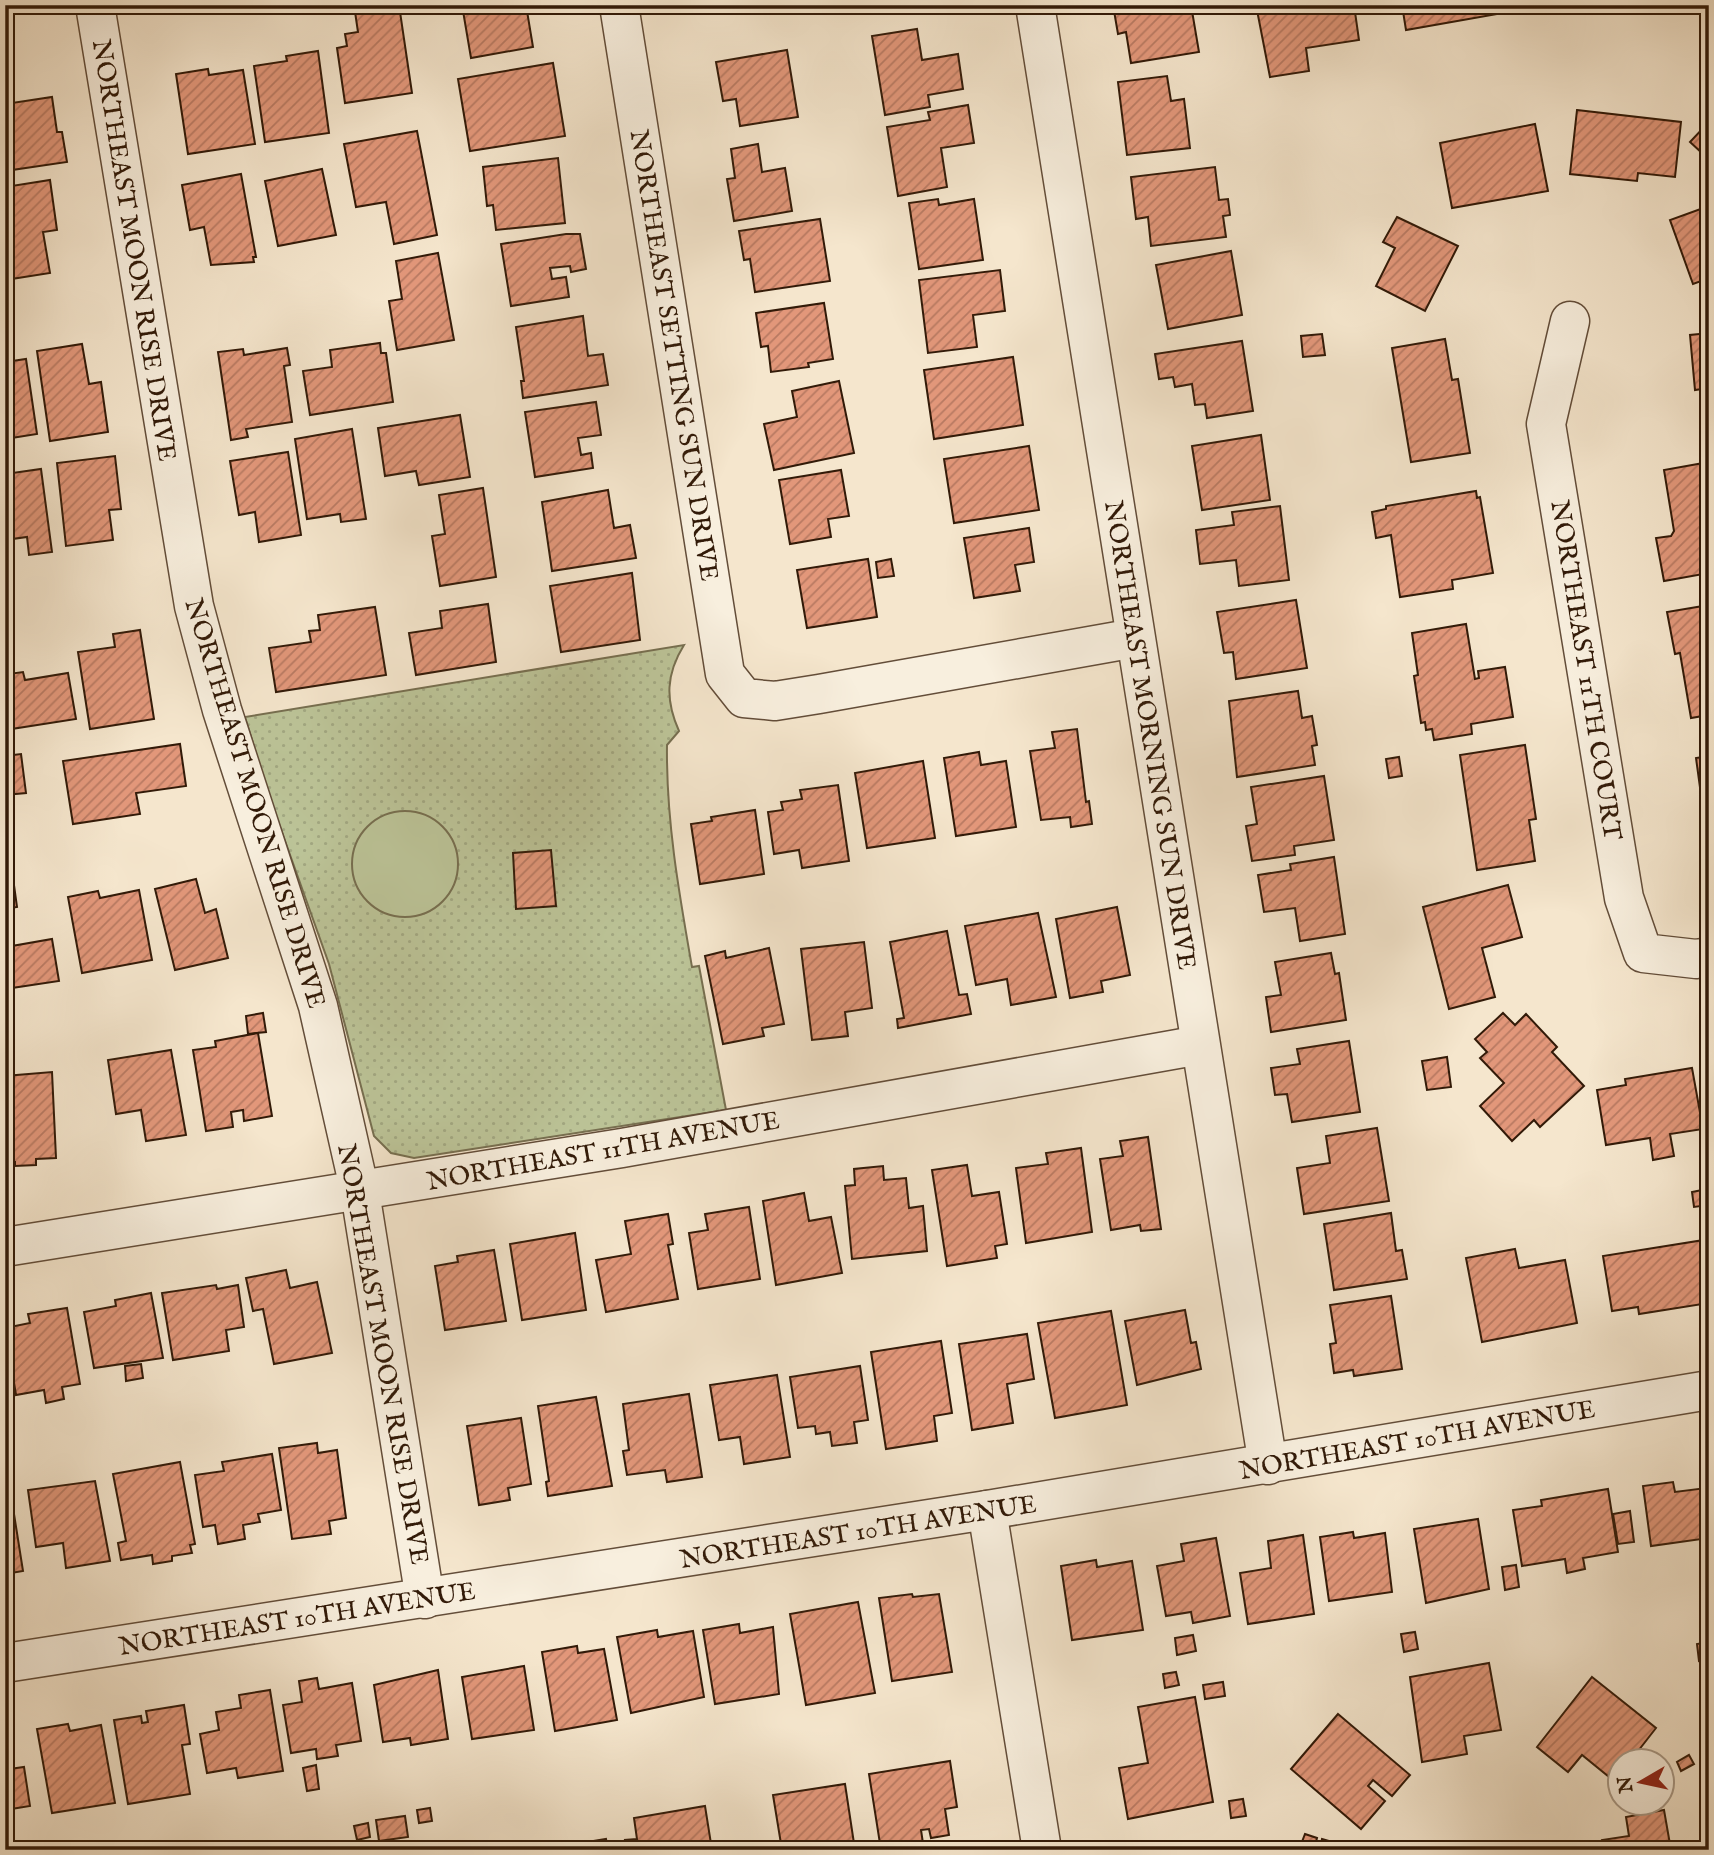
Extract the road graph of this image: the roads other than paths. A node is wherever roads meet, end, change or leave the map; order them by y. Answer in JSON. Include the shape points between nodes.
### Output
{"nodes":[{"id":1,"x":95,"y":5,"type":"edge"},
{"id":2,"x":1035,"y":5,"type":"edge"},
{"id":3,"x":625,"y":6,"type":"edge"},
{"id":4,"x":1570,"y":321,"type":"dead end"},
{"id":5,"x":1135,"y":638,"type":"junction"},
{"id":6,"x":1709,"y":957,"type":"edge"},
{"id":7,"x":1200,"y":1045,"type":"junction"},
{"id":8,"x":360,"y":1192,"type":"junction"},
{"id":9,"x":5,"y":1247,"type":"edge"},
{"id":10,"x":1709,"y":1390,"type":"edge"},
{"id":11,"x":1268,"y":1465,"type":"junction"},
{"id":12,"x":987,"y":1510,"type":"junction"},
{"id":13,"x":425,"y":1599,"type":"junction"},
{"id":14,"x":5,"y":1663,"type":"edge"},
{"id":15,"x":1042,"y":1850,"type":"edge"}],
"edges":[{"from":1,"to":8,"type":"street","name":"NORTHEAST MOON RISE DRIVE","via":[[194,606],[230,735],[318,1006]]},
{"from":2,"to":5,"type":"street","name":"NORTHEAST MORNING SUN DRIVE"},
{"from":3,"to":5,"type":"street","name":"NORTHEAST SETTING SUN DRIVE","via":[[719,642],[725,674],[744,698],[775,701]]},
{"from":4,"to":6,"type":"street","name":"NORTHEAST 11TH COURT","via":[[1546,424],[1625,898],[1643,953]]},
{"from":5,"to":7,"type":"street","name":"NORTHEAST MORNING SUN DRIVE"},
{"from":7,"to":8,"type":"street","name":"NORTHEAST 11TH AVENUE"},
{"from":7,"to":11,"type":"street","name":"NORTHEAST MORNING SUN DRIVE"},
{"from":8,"to":9,"type":"street","name":"NORTHEAST 11TH AVENUE"},
{"from":8,"to":13,"type":"street","name":"NORTHEAST MOON RISE DRIVE"},
{"from":10,"to":11,"type":"street","name":"NORTHEAST 10TH AVENUE"},
{"from":11,"to":12,"type":"street","name":"NORTHEAST 10TH AVENUE"},
{"from":12,"to":13,"type":"street","name":"NORTHEAST 10TH AVENUE"},
{"from":12,"to":15,"type":"street"},
{"from":13,"to":14,"type":"street","name":"NORTHEAST 10TH AVENUE"}]}
